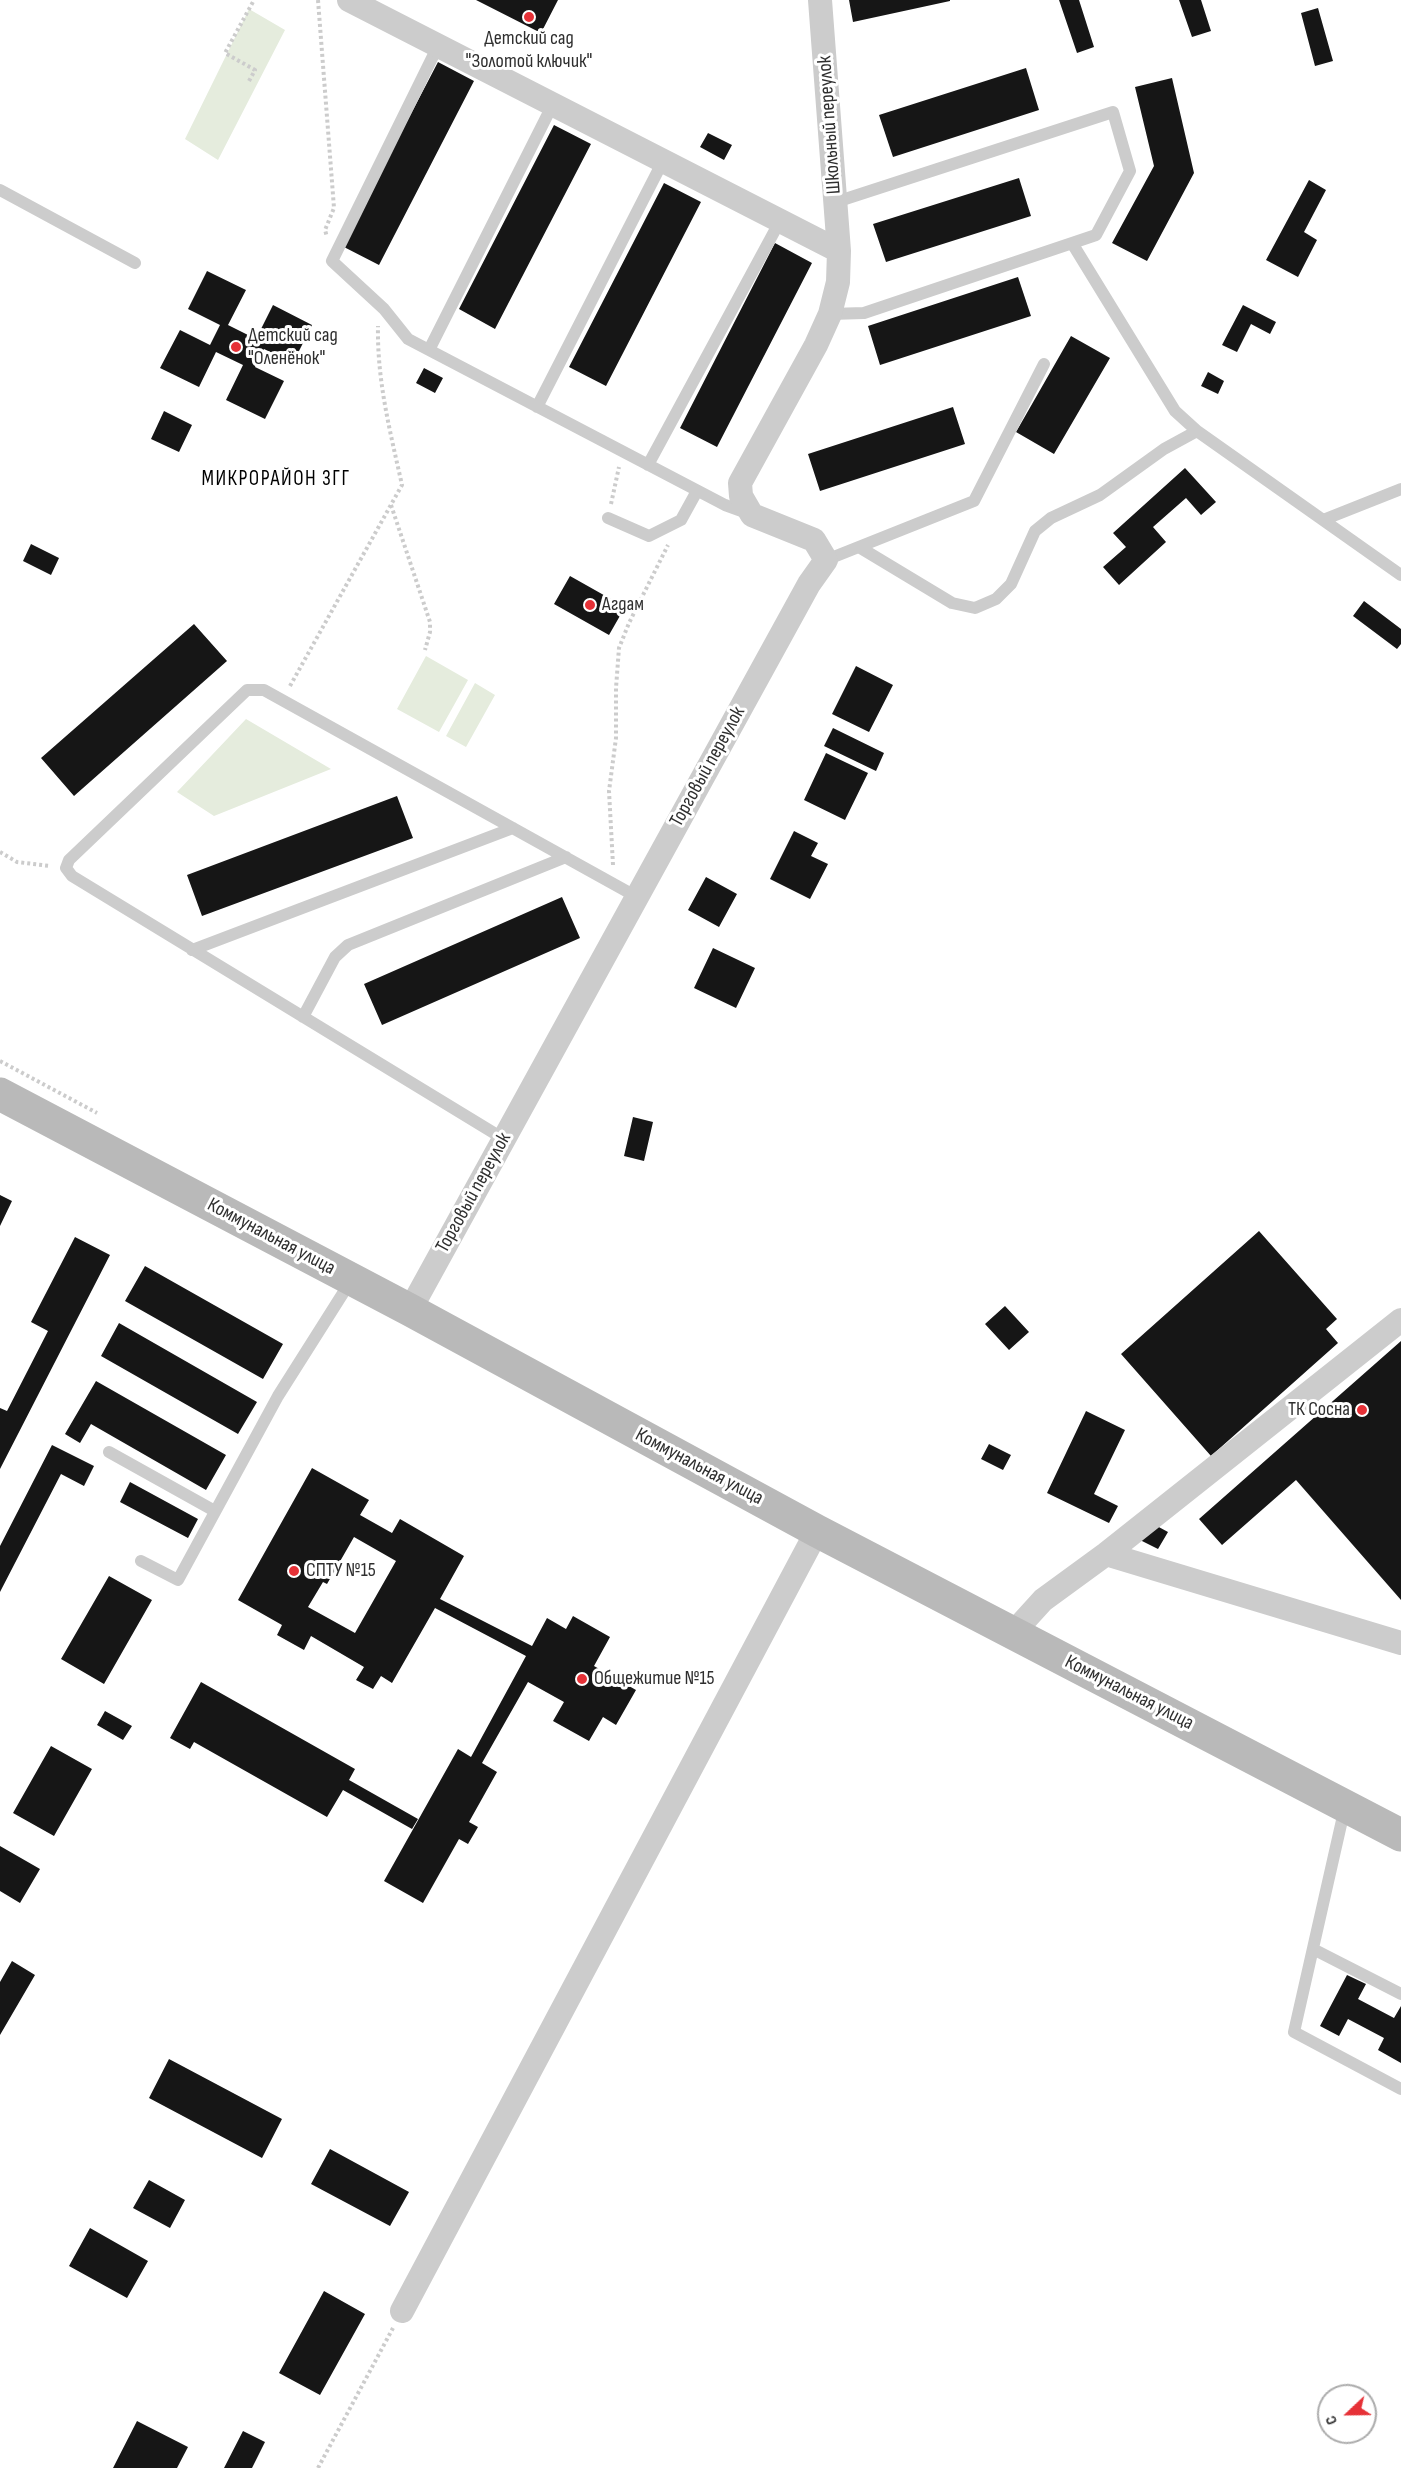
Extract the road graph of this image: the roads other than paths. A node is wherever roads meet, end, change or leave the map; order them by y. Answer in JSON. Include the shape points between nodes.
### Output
{"nodes":[{"id":1,"x":349,"y":0,"type":"edge"},
{"id":2,"x":820,"y":0,"type":"edge"},
{"id":3,"x":438,"y":46,"type":"junction"},
{"id":4,"x":553,"y":104,"type":"junction"},
{"id":5,"x":663,"y":161,"type":"junction"},
{"id":6,"x":0,"y":190,"type":"edge"},
{"id":7,"x":836,"y":202,"type":"junction"},
{"id":8,"x":780,"y":220,"type":"junction"},
{"id":9,"x":1072,"y":243,"type":"junction"},
{"id":10,"x":839,"y":251,"type":"junction"},
{"id":11,"x":135,"y":263,"type":"dead end"},
{"id":12,"x":830,"y":314,"type":"junction"},
{"id":13,"x":429,"y":350,"type":"junction"},
{"id":14,"x":1044,"y":364,"type":"dead end"},
{"id":15,"x":537,"y":407,"type":"junction"},
{"id":16,"x":1197,"y":431,"type":"junction"},
{"id":17,"x":648,"y":465,"type":"junction"},
{"id":18,"x":1401,"y":489,"type":"edge"},
{"id":19,"x":697,"y":491,"type":"junction"},
{"id":20,"x":752,"y":515,"type":"junction"},
{"id":21,"x":608,"y":518,"type":"road end"},
{"id":22,"x":1323,"y":520,"type":"junction"},
{"id":23,"x":859,"y":547,"type":"junction"},
{"id":24,"x":826,"y":560,"type":"junction"},
{"id":25,"x":1401,"y":575,"type":"edge"},
{"id":26,"x":513,"y":828,"type":"junction"},
{"id":27,"x":566,"y":857,"type":"junction"},
{"id":28,"x":637,"y":897,"type":"junction"},
{"id":29,"x":192,"y":950,"type":"junction"},
{"id":30,"x":303,"y":1017,"type":"junction"},
{"id":31,"x":0,"y":1094,"type":"edge"},
{"id":32,"x":504,"y":1139,"type":"junction"},
{"id":33,"x":352,"y":1279,"type":"junction"},
{"id":34,"x":410,"y":1310,"type":"junction"},
{"id":35,"x":1401,"y":1320,"type":"edge"},
{"id":36,"x":109,"y":1452,"type":"dead end"},
{"id":37,"x":213,"y":1510,"type":"junction"},
{"id":38,"x":817,"y":1531,"type":"junction"},
{"id":39,"x":1106,"y":1554,"type":"junction"},
{"id":40,"x":141,"y":1561,"type":"dead end"},
{"id":41,"x":1013,"y":1633,"type":"junction"},
{"id":42,"x":1401,"y":1643,"type":"edge"},
{"id":43,"x":1345,"y":1806,"type":"junction"},
{"id":44,"x":1401,"y":1835,"type":"edge"},
{"id":45,"x":1313,"y":1949,"type":"junction"},
{"id":46,"x":1401,"y":1994,"type":"edge"},
{"id":47,"x":1401,"y":2089,"type":"edge"},
{"id":48,"x":402,"y":2311,"type":"road end"}],
"edges":[{"from":1,"to":3,"type":"street"},
{"from":2,"to":7,"type":"street","name":"Школьный переулок"},
{"from":3,"to":4,"type":"street"},
{"from":3,"to":13,"type":"lane","via":[[332,261],[384,309],[408,339]]},
{"from":4,"to":5,"type":"street"},
{"from":4,"to":13,"type":"lane"},
{"from":5,"to":8,"type":"street"},
{"from":5,"to":15,"type":"lane"},
{"from":6,"to":11,"type":"lane"},
{"from":7,"to":9,"type":"lane","via":[[1113,112],[1130,171],[1095,235]]},
{"from":7,"to":10,"type":"street","name":"Школьный переулок"},
{"from":8,"to":10,"type":"street"},
{"from":8,"to":17,"type":"lane"},
{"from":9,"to":12,"type":"lane","via":[[864,313]]},
{"from":9,"to":16,"type":"lane","via":[[1174,411]]},
{"from":10,"to":12,"type":"street","via":[[838,282]]},
{"from":12,"to":20,"type":"street","via":[[740,483],[741,496]]},
{"from":13,"to":15,"type":"lane"},
{"from":14,"to":23,"type":"lane","via":[[974,501]]},
{"from":15,"to":17,"type":"lane"},
{"from":16,"to":22,"type":"lane"},
{"from":16,"to":23,"type":"lane","via":[[1164,449],[1100,495],[1051,518],[1035,531],[1011,584],[996,599],[975,608],[952,603]]},
{"from":17,"to":19,"type":"lane"},
{"from":18,"to":22,"type":"lane"},
{"from":19,"to":20,"type":"lane"},
{"from":19,"to":21,"type":"lane","via":[[681,520],[649,536]]},
{"from":20,"to":24,"type":"street","via":[[814,540]]},
{"from":22,"to":25,"type":"lane"},
{"from":23,"to":24,"type":"lane"},
{"from":24,"to":28,"type":"street","name":"Торговый переулок","via":[[809,584]]},
{"from":26,"to":27,"type":"lane"},
{"from":26,"to":29,"type":"lane"},
{"from":26,"to":29,"type":"lane","via":[[264,690],[247,690],[69,860],[66,868],[72,876]]},
{"from":27,"to":28,"type":"lane"},
{"from":27,"to":30,"type":"lane","via":[[348,945],[335,957]]},
{"from":28,"to":32,"type":"street","name":"Торговый переулок"},
{"from":29,"to":30,"type":"lane"},
{"from":30,"to":32,"type":"lane"},
{"from":31,"to":33,"type":"main road","name":"Коммунальная улица"},
{"from":32,"to":34,"type":"street","name":"Торговый переулок"},
{"from":33,"to":34,"type":"main road","name":"Коммунальная улица"},
{"from":33,"to":37,"type":"lane","via":[[278,1396]]},
{"from":34,"to":38,"type":"main road","name":"Коммунальная улица"},
{"from":35,"to":39,"type":"street"},
{"from":36,"to":37,"type":"lane"},
{"from":37,"to":40,"type":"lane","via":[[178,1580]]},
{"from":38,"to":41,"type":"main road","name":"Коммунальная улица"},
{"from":38,"to":48,"type":"street"},
{"from":39,"to":41,"type":"street","via":[[1042,1600]]},
{"from":39,"to":42,"type":"street"},
{"from":41,"to":43,"type":"main road","name":"Коммунальная улица"},
{"from":43,"to":44,"type":"main road","name":"Коммунальная улица"},
{"from":43,"to":45,"type":"lane"},
{"from":45,"to":46,"type":"lane"},
{"from":45,"to":47,"type":"lane","via":[[1294,2032]]}]}
